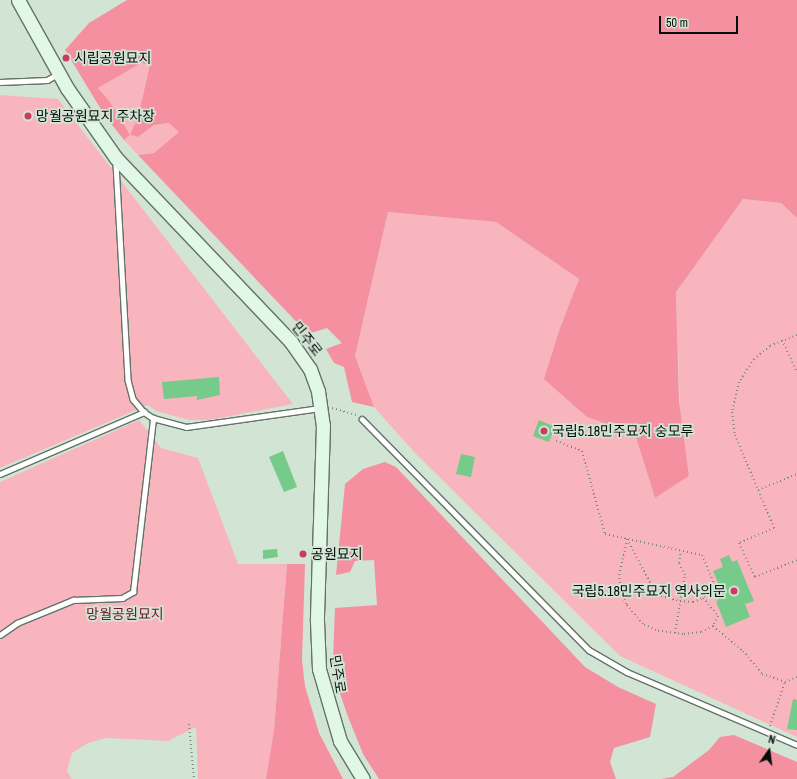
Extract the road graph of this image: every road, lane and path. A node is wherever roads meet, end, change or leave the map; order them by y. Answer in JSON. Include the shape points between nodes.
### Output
{"nodes":[{"id":1,"x":18,"y":0,"type":"edge"},
{"id":2,"x":59,"y":74,"type":"junction"},
{"id":3,"x":0,"y":82,"type":"edge"},
{"id":4,"x":116,"y":158,"type":"junction"},
{"id":5,"x":797,"y":335,"type":"edge"},
{"id":6,"x":782,"y":340,"type":"junction"},
{"id":7,"x":797,"y":372,"type":"edge"},
{"id":8,"x":322,"y":408,"type":"junction"},
{"id":9,"x":144,"y":412,"type":"junction"},
{"id":10,"x":153,"y":418,"type":"junction"},
{"id":11,"x":362,"y":419,"type":"joint"},
{"id":12,"x":556,"y":441,"type":"dead end"},
{"id":13,"x":0,"y":474,"type":"edge"},
{"id":14,"x":797,"y":474,"type":"edge"},
{"id":15,"x":758,"y":490,"type":"junction"},
{"id":16,"x":627,"y":539,"type":"junction"},
{"id":17,"x":681,"y":550,"type":"junction"},
{"id":18,"x":797,"y":560,"type":"edge"},
{"id":19,"x":703,"y":598,"type":"junction"},
{"id":20,"x":680,"y":601,"type":"junction"},
{"id":21,"x":713,"y":626,"type":"junction"},
{"id":22,"x":675,"y":633,"type":"junction"},
{"id":23,"x":0,"y":635,"type":"edge"},
{"id":24,"x":797,"y":677,"type":"edge"},
{"id":25,"x":785,"y":682,"type":"junction"},
{"id":26,"x":189,"y":724,"type":"dead end"},
{"id":27,"x":767,"y":733,"type":"junction"},
{"id":28,"x":797,"y":745,"type":"edge"},
{"id":29,"x":194,"y":779,"type":"edge"},
{"id":30,"x":363,"y":779,"type":"edge"}],
"edges":[{"from":1,"to":2,"type":"main road","name":"민주로"},
{"from":2,"to":3,"type":"lane","via":[[47,80]]},
{"from":2,"to":4,"type":"main road","name":"민주로"},
{"from":4,"to":8,"type":"main road","name":"민주로","via":[[291,342],[310,369]]},
{"from":4,"to":9,"type":"lane","via":[[128,380],[132,400]]},
{"from":5,"to":6,"type":"path"},
{"from":6,"to":7,"type":"path"},
{"from":6,"to":15,"type":"path","via":[[764,349],[754,359],[741,376],[733,399],[734,430]]},
{"from":8,"to":10,"type":"lane","via":[[197,428],[186,428]]},
{"from":8,"to":11,"type":"path","via":[[346,410]]},
{"from":8,"to":30,"type":"main road","name":"민주로","via":[[317,621],[319,670],[340,741]]},
{"from":9,"to":10,"type":"lane"},
{"from":9,"to":13,"type":"lane"},
{"from":10,"to":23,"type":"lane","via":[[133,592],[122,598],[73,600],[17,623]]},
{"from":11,"to":27,"type":"lane","via":[[590,650],[627,672]]},
{"from":12,"to":16,"type":"path","via":[[582,451],[605,534]]},
{"from":14,"to":15,"type":"path"},
{"from":15,"to":18,"type":"path","via":[[774,528],[739,543],[755,577]]},
{"from":16,"to":17,"type":"path"},
{"from":16,"to":20,"type":"path","via":[[654,590],[661,596]]},
{"from":16,"to":22,"type":"path","via":[[620,575],[626,604],[646,627]]},
{"from":17,"to":19,"type":"path","via":[[702,555],[714,583]]},
{"from":17,"to":20,"type":"path","via":[[679,563],[685,575]]},
{"from":19,"to":20,"type":"path","via":[[693,602]]},
{"from":19,"to":21,"type":"path","via":[[718,616]]},
{"from":20,"to":22,"type":"path"},
{"from":21,"to":22,"type":"path","via":[[701,632]]},
{"from":21,"to":25,"type":"path","via":[[743,651],[762,674]]},
{"from":24,"to":25,"type":"path"},
{"from":25,"to":27,"type":"path"},
{"from":26,"to":29,"type":"path"},
{"from":27,"to":28,"type":"lane"}]}
